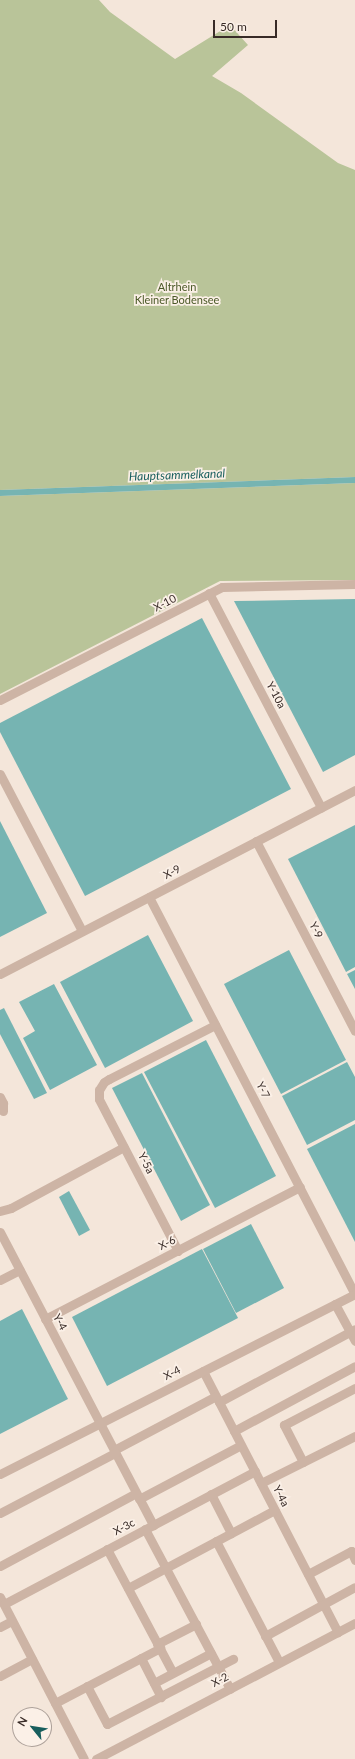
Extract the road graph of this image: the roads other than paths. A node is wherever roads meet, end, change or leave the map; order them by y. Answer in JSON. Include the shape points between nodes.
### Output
{"nodes":[{"id":1,"x":355,"y":584,"type":"edge"},
{"id":2,"x":210,"y":593,"type":"junction"},
{"id":3,"x":0,"y":700,"type":"edge"},
{"id":4,"x":0,"y":774,"type":"edge"},
{"id":5,"x":355,"y":790,"type":"edge"},
{"id":6,"x":321,"y":807,"type":"junction"},
{"id":7,"x":256,"y":841,"type":"junction"},
{"id":8,"x":149,"y":897,"type":"junction"},
{"id":9,"x":82,"y":931,"type":"junction"},
{"id":10,"x":0,"y":974,"type":"edge"},
{"id":11,"x":215,"y":1025,"type":"junction"},
{"id":12,"x":355,"y":1031,"type":"edge"},
{"id":13,"x":0,"y":1097,"type":"edge"},
{"id":14,"x":3,"y":1111,"type":"dead end"},
{"id":15,"x":124,"y":1147,"type":"junction"},
{"id":16,"x":300,"y":1187,"type":"junction"},
{"id":17,"x":0,"y":1211,"type":"edge"},
{"id":18,"x":0,"y":1232,"type":"edge"},
{"id":19,"x":178,"y":1251,"type":"junction"},
{"id":20,"x":20,"y":1270,"type":"junction"},
{"id":21,"x":0,"y":1280,"type":"edge"},
{"id":22,"x":355,"y":1294,"type":"edge"},
{"id":23,"x":335,"y":1304,"type":"junction"},
{"id":24,"x":45,"y":1319,"type":"junction"},
{"id":25,"x":353,"y":1330,"type":"edge"},
{"id":26,"x":355,"y":1341,"type":"edge"},
{"id":27,"x":355,"y":1366,"type":"edge"},
{"id":28,"x":203,"y":1371,"type":"junction"},
{"id":29,"x":355,"y":1388,"type":"edge"},
{"id":30,"x":218,"y":1399,"type":"junction"},
{"id":31,"x":100,"y":1424,"type":"junction"},
{"id":32,"x":234,"y":1431,"type":"junction"},
{"id":33,"x":355,"y":1436,"type":"edge"},
{"id":34,"x":241,"y":1445,"type":"junction"},
{"id":35,"x":115,"y":1452,"type":"junction"},
{"id":36,"x":303,"y":1462,"type":"junction"},
{"id":37,"x":255,"y":1471,"type":"junction"},
{"id":38,"x":0,"y":1474,"type":"edge"},
{"id":39,"x":261,"y":1483,"type":"junction"},
{"id":40,"x":211,"y":1494,"type":"junction"},
{"id":41,"x":138,"y":1496,"type":"junction"},
{"id":42,"x":275,"y":1510,"type":"junction"},
{"id":43,"x":0,"y":1513,"type":"edge"},
{"id":44,"x":149,"y":1527,"type":"junction"},
{"id":45,"x":231,"y":1533,"type":"junction"},
{"id":46,"x":216,"y":1541,"type":"junction"},
{"id":47,"x":107,"y":1549,"type":"junction"},
{"id":48,"x":353,"y":1556,"type":"edge"},
{"id":49,"x":0,"y":1566,"type":"edge"},
{"id":50,"x":166,"y":1568,"type":"junction"},
{"id":51,"x":308,"y":1574,"type":"junction"},
{"id":52,"x":355,"y":1587,"type":"edge"},
{"id":53,"x":128,"y":1588,"type":"junction"},
{"id":54,"x":2,"y":1600,"type":"edge"},
{"id":55,"x":324,"y":1604,"type":"junction"},
{"id":56,"x":12,"y":1621,"type":"junction"},
{"id":57,"x":355,"y":1623,"type":"edge"},
{"id":58,"x":196,"y":1624,"type":"junction"},
{"id":59,"x":0,"y":1627,"type":"edge"},
{"id":60,"x":338,"y":1632,"type":"junction"},
{"id":61,"x":265,"y":1636,"type":"junction"},
{"id":62,"x":158,"y":1646,"type":"junction"},
{"id":63,"x":211,"y":1653,"type":"junction"},
{"id":64,"x":141,"y":1658,"type":"junction"},
{"id":65,"x":32,"y":1659,"type":"junction"},
{"id":66,"x":233,"y":1659,"type":"dead end"},
{"id":67,"x":279,"y":1662,"type":"junction"},
{"id":68,"x":218,"y":1666,"type":"junction"},
{"id":69,"x":173,"y":1673,"type":"junction"},
{"id":70,"x":0,"y":1676,"type":"edge"},
{"id":71,"x":154,"y":1683,"type":"junction"},
{"id":72,"x":88,"y":1686,"type":"junction"},
{"id":73,"x":230,"y":1688,"type":"junction"},
{"id":74,"x":161,"y":1697,"type":"junction"},
{"id":75,"x":55,"y":1703,"type":"junction"},
{"id":76,"x":84,"y":1759,"type":"edge"},
{"id":77,"x":96,"y":1759,"type":"edge"}],
"edges":[{"from":1,"to":2,"type":"street","name":"X-10","via":[[222,587]]},
{"from":2,"to":3,"type":"street","name":"X-10"},
{"from":2,"to":6,"type":"street","name":"Y-10a"},
{"from":4,"to":9,"type":"street"},
{"from":5,"to":6,"type":"street","name":"X-9"},
{"from":6,"to":7,"type":"street","name":"X-9"},
{"from":7,"to":8,"type":"street","name":"X-9"},
{"from":7,"to":12,"type":"street","name":"Y-9"},
{"from":8,"to":9,"type":"street","name":"X-9"},
{"from":8,"to":11,"type":"street","name":"Y-7"},
{"from":9,"to":10,"type":"street","name":"X-9"},
{"from":11,"to":15,"type":"street","name":"Y-5a","via":[[109,1079],[101,1086],[99,1100]]},
{"from":11,"to":16,"type":"street","name":"Y-7"},
{"from":13,"to":14,"type":"street"},
{"from":15,"to":17,"type":"street","via":[[11,1208]]},
{"from":15,"to":19,"type":"street","name":"Y-5a"},
{"from":16,"to":19,"type":"street","name":"X-6"},
{"from":16,"to":22,"type":"street","name":"Y-7"},
{"from":18,"to":20,"type":"street","name":"Y-4"},
{"from":19,"to":24,"type":"street","name":"X-6"},
{"from":20,"to":21,"type":"street"},
{"from":20,"to":24,"type":"street","name":"Y-4"},
{"from":22,"to":23,"type":"street","name":"X-4"},
{"from":23,"to":25,"type":"street"},
{"from":23,"to":28,"type":"street","name":"X-4"},
{"from":24,"to":31,"type":"street","name":"Y-4"},
{"from":25,"to":26,"type":"street"},
{"from":25,"to":30,"type":"street"},
{"from":27,"to":32,"type":"street"},
{"from":28,"to":30,"type":"street","name":"Y-4a"},
{"from":28,"to":31,"type":"street","name":"X-4"},
{"from":29,"to":36,"type":"street","via":[[284,1425]]},
{"from":30,"to":32,"type":"street","name":"Y-4a"},
{"from":30,"to":35,"type":"street"},
{"from":31,"to":35,"type":"street"},
{"from":31,"to":38,"type":"street","name":"X-4"},
{"from":32,"to":34,"type":"street","name":"Y-4a"},
{"from":33,"to":36,"type":"street"},
{"from":34,"to":37,"type":"street","name":"Y-4a"},
{"from":34,"to":41,"type":"street"},
{"from":35,"to":41,"type":"street"},
{"from":35,"to":43,"type":"street"},
{"from":36,"to":39,"type":"street"},
{"from":37,"to":39,"type":"street","name":"Y-4a"},
{"from":37,"to":40,"type":"street","name":"X-3c"},
{"from":39,"to":42,"type":"street","name":"Y-4a"},
{"from":40,"to":44,"type":"street","name":"X-3c"},
{"from":40,"to":45,"type":"street"},
{"from":41,"to":44,"type":"street"},
{"from":41,"to":49,"type":"street"},
{"from":42,"to":45,"type":"street"},
{"from":42,"to":51,"type":"street","name":"Y-4a"},
{"from":44,"to":47,"type":"street","name":"X-3c"},
{"from":44,"to":50,"type":"street"},
{"from":45,"to":46,"type":"street"},
{"from":46,"to":50,"type":"street"},
{"from":46,"to":61,"type":"street"},
{"from":47,"to":53,"type":"street"},
{"from":47,"to":54,"type":"street","name":"X-3c"},
{"from":48,"to":51,"type":"street"},
{"from":50,"to":53,"type":"street"},
{"from":50,"to":58,"type":"street"},
{"from":51,"to":55,"type":"street","name":"Y-4a"},
{"from":52,"to":55,"type":"street"},
{"from":53,"to":62,"type":"street"},
{"from":54,"to":56,"type":"street"},
{"from":55,"to":60,"type":"street","name":"Y-4a"},
{"from":55,"to":61,"type":"street"},
{"from":56,"to":59,"type":"street"},
{"from":56,"to":65,"type":"street"},
{"from":57,"to":60,"type":"street","name":"X-2"},
{"from":58,"to":62,"type":"street"},
{"from":58,"to":63,"type":"street"},
{"from":60,"to":67,"type":"street","name":"X-2"},
{"from":61,"to":67,"type":"street"},
{"from":62,"to":64,"type":"street"},
{"from":62,"to":69,"type":"street"},
{"from":63,"to":68,"type":"street"},
{"from":63,"to":69,"type":"street"},
{"from":64,"to":71,"type":"street"},
{"from":64,"to":72,"type":"street"},
{"from":65,"to":70,"type":"street"},
{"from":65,"to":75,"type":"street"},
{"from":66,"to":68,"type":"street"},
{"from":67,"to":73,"type":"street","name":"X-2"},
{"from":68,"to":73,"type":"street"},
{"from":68,"to":74,"type":"street"},
{"from":69,"to":71,"type":"street"},
{"from":71,"to":74,"type":"street"},
{"from":72,"to":74,"type":"street","via":[[107,1724]]},
{"from":72,"to":75,"type":"street"},
{"from":73,"to":77,"type":"street","name":"X-2"},
{"from":75,"to":76,"type":"street"}]}
